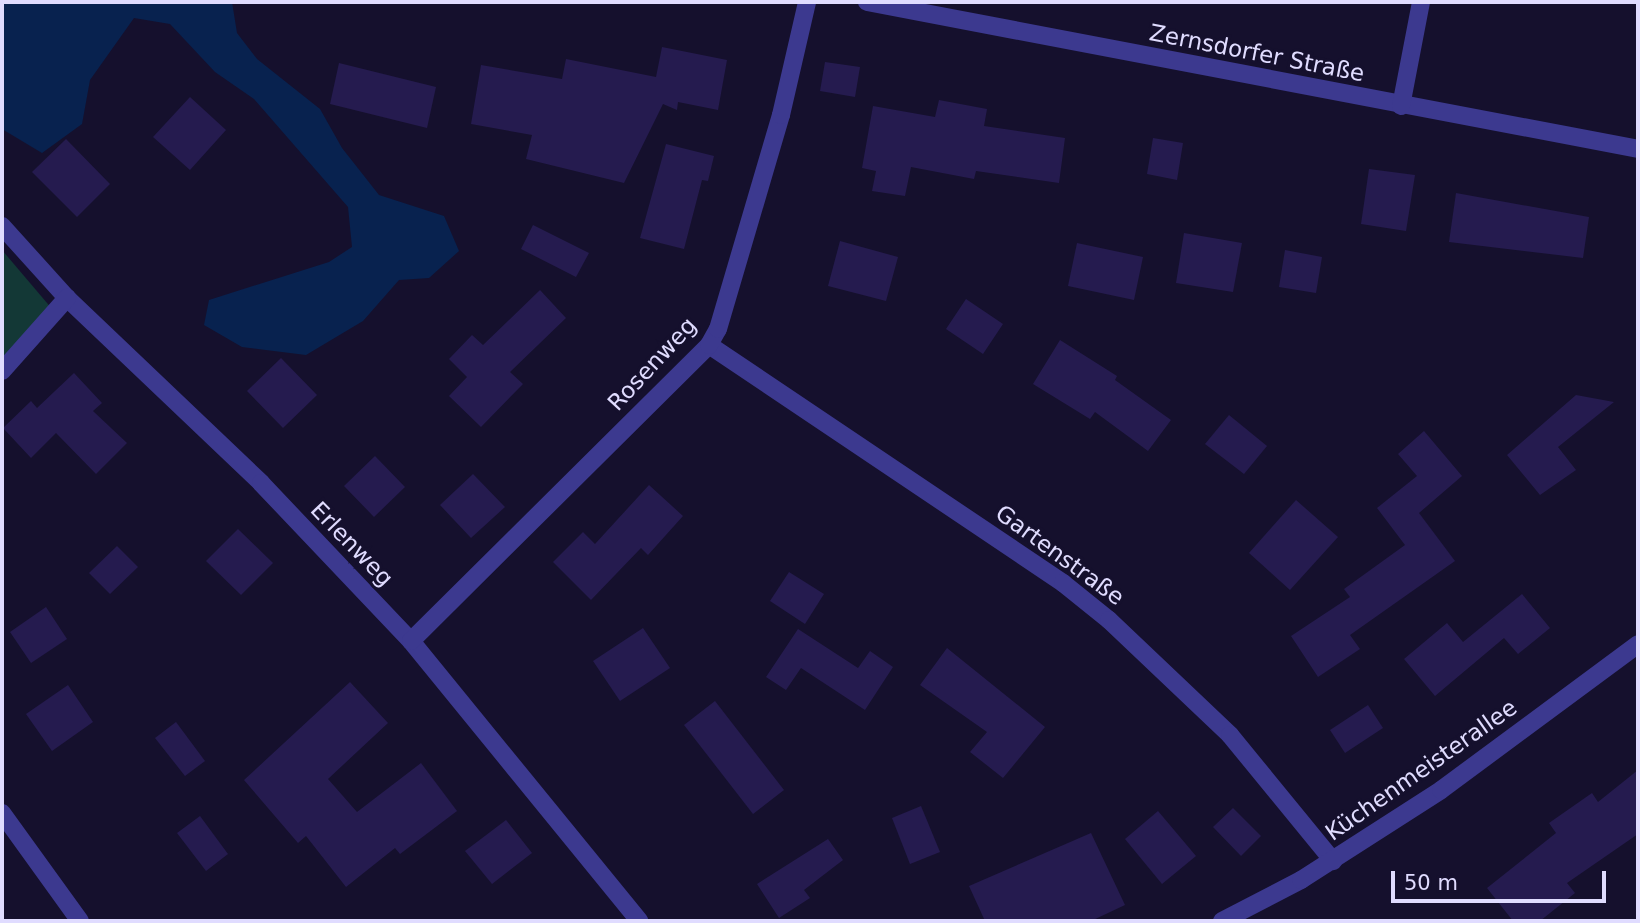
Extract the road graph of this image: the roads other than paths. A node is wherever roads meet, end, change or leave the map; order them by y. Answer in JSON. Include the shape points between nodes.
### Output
{"nodes":[{"id":1,"x":807,"y":2,"type":"edge"},
{"id":2,"x":867,"y":2,"type":"edge"},
{"id":3,"x":1421,"y":2,"type":"edge"},
{"id":4,"x":1401,"y":106,"type":"junction"},
{"id":5,"x":1638,"y":149,"type":"edge"},
{"id":6,"x":2,"y":226,"type":"edge"},
{"id":7,"x":67,"y":298,"type":"junction"},
{"id":8,"x":709,"y":345,"type":"junction"},
{"id":9,"x":2,"y":371,"type":"edge"},
{"id":10,"x":411,"y":642,"type":"junction"},
{"id":11,"x":1635,"y":653,"type":"edge"},
{"id":12,"x":2,"y":813,"type":"edge"},
{"id":13,"x":1333,"y":861,"type":"junction"},
{"id":14,"x":80,"y":921,"type":"edge"},
{"id":15,"x":639,"y":921,"type":"edge"},
{"id":16,"x":1222,"y":921,"type":"edge"}],
"edges":[{"from":1,"to":8,"type":"street","name":"Rosenweg","via":[[777,129],[718,329]]},
{"from":2,"to":4,"type":"street","name":"Zernsdorfer Straße"},
{"from":3,"to":4,"type":"street"},
{"from":4,"to":5,"type":"street","name":"Zernsdorfer Straße"},
{"from":6,"to":7,"type":"street","name":"Erlenweg"},
{"from":7,"to":9,"type":"street"},
{"from":7,"to":10,"type":"street","name":"Erlenweg","via":[[261,483]]},
{"from":8,"to":10,"type":"street","name":"Rosenweg"},
{"from":8,"to":13,"type":"street","name":"Gartenstraße","via":[[1063,583],[1109,620],[1230,735]]},
{"from":10,"to":15,"type":"street","name":"Erlenweg"},
{"from":11,"to":13,"type":"street","name":"Küchenmeisterallee"},
{"from":12,"to":14,"type":"street"},
{"from":13,"to":16,"type":"street","name":"Küchenmeisterallee"}]}
